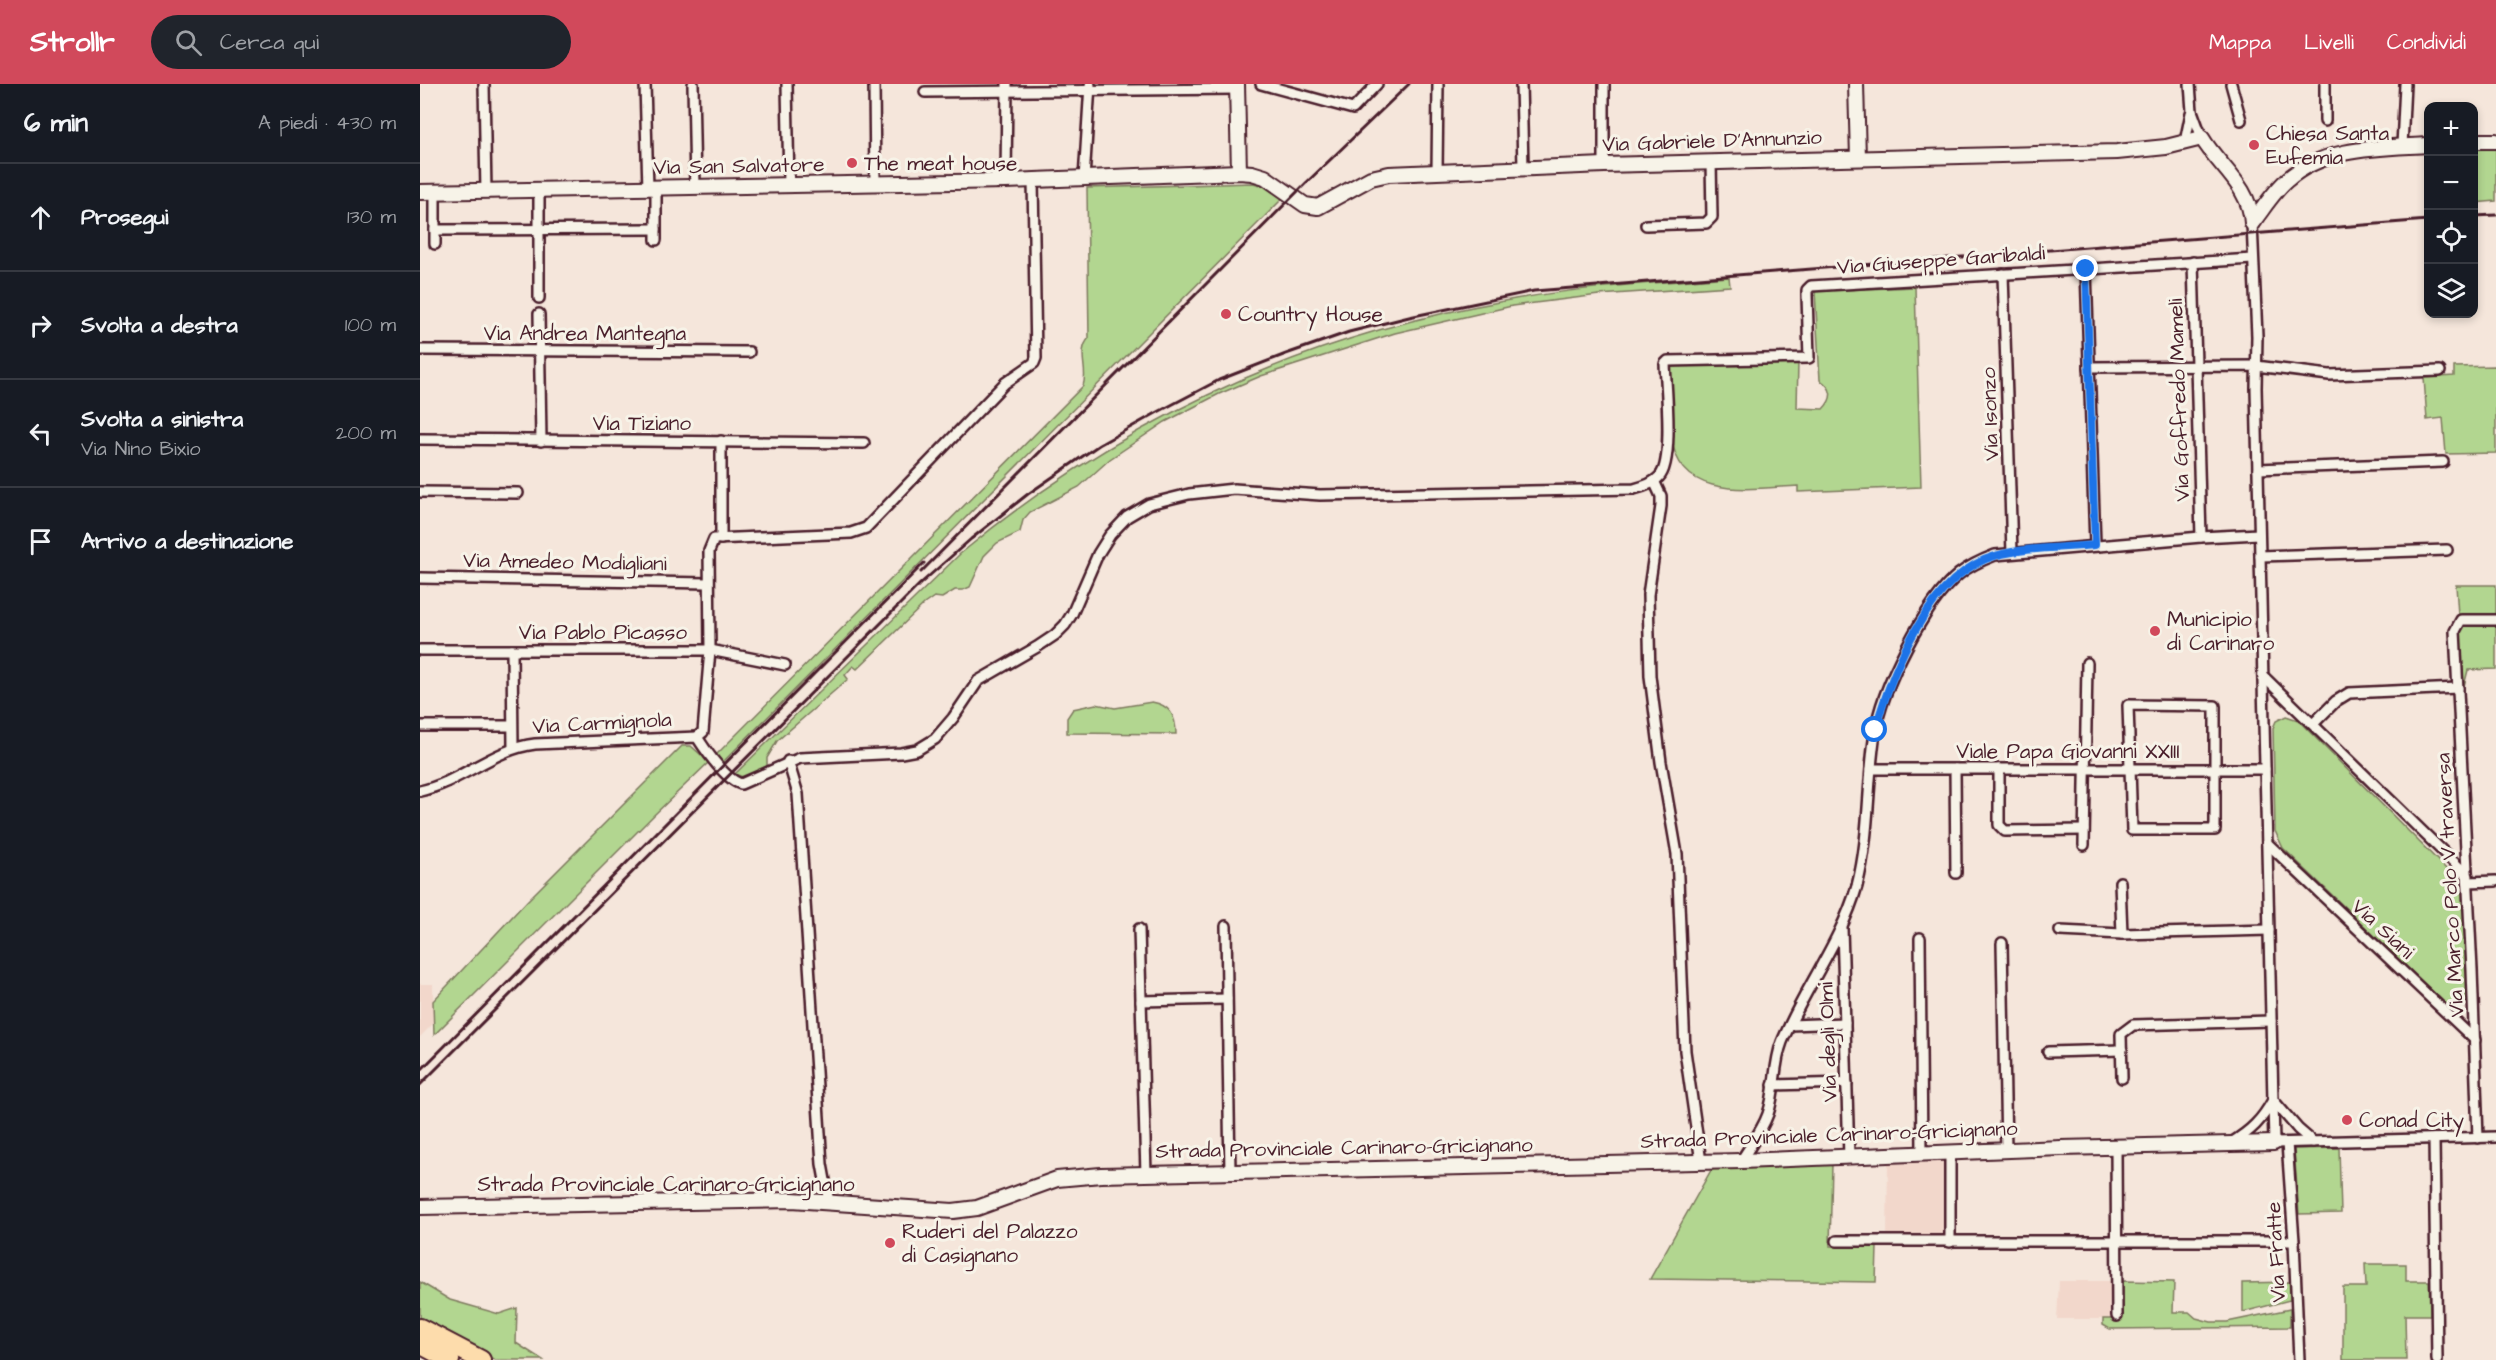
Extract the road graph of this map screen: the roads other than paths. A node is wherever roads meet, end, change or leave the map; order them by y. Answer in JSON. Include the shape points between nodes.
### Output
{"nodes":[{"id":1,"x":484,"y":84,"type":"edge"},
{"id":2,"x":645,"y":84,"type":"edge"},
{"id":3,"x":693,"y":84,"type":"edge"},
{"id":4,"x":787,"y":84,"type":"edge"},
{"id":5,"x":874,"y":84,"type":"edge"},
{"id":6,"x":1261,"y":84,"type":"edge"},
{"id":7,"x":1377,"y":84,"type":"edge"},
{"id":8,"x":1438,"y":84,"type":"edge"},
{"id":9,"x":1521,"y":84,"type":"edge"},
{"id":10,"x":1604,"y":84,"type":"edge"},
{"id":11,"x":1856,"y":84,"type":"edge"},
{"id":12,"x":2190,"y":84,"type":"edge"},
{"id":13,"x":2231,"y":84,"type":"edge"},
{"id":14,"x":2325,"y":84,"type":"edge"},
{"id":15,"x":2405,"y":84,"type":"edge"},
{"id":16,"x":1237,"y":86,"type":"edge"},
{"id":17,"x":1090,"y":87,"type":"edge"},
{"id":18,"x":1007,"y":88,"type":"edge"},
{"id":19,"x":925,"y":92,"type":"dead end"},
{"id":20,"x":2192,"y":111,"type":"junction"},
{"id":21,"x":2241,"y":120,"type":"dead end"},
{"id":22,"x":2325,"y":121,"type":"dead end"},
{"id":23,"x":2202,"y":138,"type":"junction"},
{"id":24,"x":2478,"y":141,"type":"edge"},
{"id":25,"x":2496,"y":141,"type":"edge"},
{"id":26,"x":2185,"y":142,"type":"junction"},
{"id":27,"x":2424,"y":145,"type":"edge"},
{"id":28,"x":2402,"y":147,"type":"junction"},
{"id":29,"x":1858,"y":158,"type":"junction"},
{"id":30,"x":1712,"y":162,"type":"junction"},
{"id":31,"x":1604,"y":165,"type":"junction"},
{"id":32,"x":1523,"y":167,"type":"junction"},
{"id":33,"x":1239,"y":172,"type":"junction"},
{"id":34,"x":1437,"y":172,"type":"junction"},
{"id":35,"x":1084,"y":179,"type":"junction"},
{"id":36,"x":1033,"y":180,"type":"junction"},
{"id":37,"x":1006,"y":181,"type":"junction"},
{"id":38,"x":875,"y":184,"type":"junction"},
{"id":39,"x":789,"y":186,"type":"junction"},
{"id":40,"x":652,"y":188,"type":"junction"},
{"id":41,"x":695,"y":188,"type":"junction"},
{"id":42,"x":539,"y":191,"type":"junction"},
{"id":43,"x":420,"y":192,"type":"edge"},
{"id":44,"x":435,"y":192,"type":"junction"},
{"id":45,"x":486,"y":192,"type":"junction"},
{"id":46,"x":2252,"y":223,"type":"junction"},
{"id":47,"x":1646,"y":225,"type":"dead end"},
{"id":48,"x":656,"y":229,"type":"junction"},
{"id":49,"x":435,"y":230,"type":"junction"},
{"id":50,"x":540,"y":230,"type":"junction"},
{"id":51,"x":656,"y":240,"type":"dead end"},
{"id":52,"x":435,"y":244,"type":"dead end"},
{"id":53,"x":2253,"y":258,"type":"junction"},
{"id":54,"x":2193,"y":262,"type":"junction"},
{"id":55,"x":2086,"y":269,"type":"junction"},
{"id":56,"x":2003,"y":274,"type":"junction"},
{"id":57,"x":539,"y":298,"type":"dead end"},
{"id":58,"x":539,"y":314,"type":"dead end"},
{"id":59,"x":420,"y":350,"type":"edge"},
{"id":60,"x":539,"y":352,"type":"junction"},
{"id":61,"x":749,"y":352,"type":"dead end"},
{"id":62,"x":2256,"y":366,"type":"junction"},
{"id":63,"x":2089,"y":367,"type":"junction"},
{"id":64,"x":2196,"y":367,"type":"junction"},
{"id":65,"x":2440,"y":371,"type":"dead end"},
{"id":66,"x":420,"y":439,"type":"edge"},
{"id":67,"x":540,"y":441,"type":"junction"},
{"id":68,"x":721,"y":441,"type":"junction"},
{"id":69,"x":864,"y":443,"type":"dead end"},
{"id":70,"x":2443,"y":462,"type":"dead end"},
{"id":71,"x":2258,"y":470,"type":"junction"},
{"id":72,"x":1654,"y":481,"type":"junction"},
{"id":73,"x":420,"y":492,"type":"edge"},
{"id":74,"x":518,"y":493,"type":"dead end"},
{"id":75,"x":2259,"y":534,"type":"junction"},
{"id":76,"x":2201,"y":537,"type":"junction"},
{"id":77,"x":721,"y":539,"type":"junction"},
{"id":78,"x":2095,"y":545,"type":"junction"},
{"id":79,"x":2447,"y":550,"type":"dead end"},
{"id":80,"x":2012,"y":553,"type":"junction"},
{"id":81,"x":2260,"y":556,"type":"junction"},
{"id":82,"x":420,"y":578,"type":"edge"},
{"id":83,"x":708,"y":582,"type":"junction"},
{"id":84,"x":2496,"y":620,"type":"edge"},
{"id":85,"x":420,"y":650,"type":"edge"},
{"id":86,"x":512,"y":650,"type":"junction"},
{"id":87,"x":710,"y":650,"type":"junction"},
{"id":88,"x":2087,"y":663,"type":"dead end"},
{"id":89,"x":785,"y":665,"type":"dead end"},
{"id":90,"x":2263,"y":676,"type":"junction"},
{"id":91,"x":2458,"y":688,"type":"junction"},
{"id":92,"x":2313,"y":724,"type":"junction"},
{"id":93,"x":420,"y":726,"type":"edge"},
{"id":94,"x":512,"y":726,"type":"junction"},
{"id":95,"x":697,"y":737,"type":"junction"},
{"id":96,"x":513,"y":748,"type":"junction"},
{"id":97,"x":788,"y":761,"type":"junction"},
{"id":98,"x":1871,"y":768,"type":"junction"},
{"id":99,"x":1955,"y":769,"type":"junction"},
{"id":100,"x":1999,"y":769,"type":"junction"},
{"id":101,"x":2085,"y":769,"type":"junction"},
{"id":102,"x":2128,"y":769,"type":"junction"},
{"id":103,"x":2214,"y":769,"type":"junction"},
{"id":104,"x":2265,"y":769,"type":"junction"},
{"id":105,"x":420,"y":791,"type":"edge"},
{"id":106,"x":2084,"y":830,"type":"junction"},
{"id":107,"x":2267,"y":843,"type":"junction"},
{"id":108,"x":2084,"y":845,"type":"dead end"},
{"id":109,"x":1956,"y":873,"type":"dead end"},
{"id":110,"x":2468,"y":879,"type":"junction"},
{"id":111,"x":2496,"y":881,"type":"edge"},
{"id":112,"x":2120,"y":882,"type":"dead end"},
{"id":113,"x":1226,"y":926,"type":"dead end"},
{"id":114,"x":1842,"y":926,"type":"junction"},
{"id":115,"x":1139,"y":929,"type":"dead end"},
{"id":116,"x":2269,"y":930,"type":"junction"},
{"id":117,"x":2060,"y":931,"type":"dead end"},
{"id":118,"x":2122,"y":934,"type":"junction"},
{"id":119,"x":1920,"y":938,"type":"dead end"},
{"id":120,"x":2002,"y":943,"type":"dead end"},
{"id":121,"x":1227,"y":999,"type":"junction"},
{"id":122,"x":1141,"y":1001,"type":"junction"},
{"id":123,"x":2271,"y":1021,"type":"junction"},
{"id":124,"x":1845,"y":1023,"type":"junction"},
{"id":125,"x":1790,"y":1025,"type":"junction"},
{"id":126,"x":2475,"y":1040,"type":"junction"},
{"id":127,"x":2122,"y":1050,"type":"junction"},
{"id":128,"x":2048,"y":1052,"type":"dead end"},
{"id":129,"x":2122,"y":1078,"type":"dead end"},
{"id":130,"x":1847,"y":1083,"type":"junction"},
{"id":131,"x":1773,"y":1084,"type":"junction"},
{"id":132,"x":2273,"y":1100,"type":"junction"},
{"id":133,"x":2496,"y":1137,"type":"edge"},
{"id":134,"x":2478,"y":1138,"type":"junction"},
{"id":135,"x":2434,"y":1139,"type":"junction"},
{"id":136,"x":2280,"y":1143,"type":"junction"},
{"id":137,"x":2313,"y":1143,"type":"junction"},
{"id":138,"x":2229,"y":1144,"type":"junction"},
{"id":139,"x":2116,"y":1147,"type":"junction"},
{"id":140,"x":2006,"y":1150,"type":"junction"},
{"id":141,"x":1950,"y":1153,"type":"junction"},
{"id":142,"x":1922,"y":1154,"type":"junction"},
{"id":143,"x":1849,"y":1157,"type":"junction"},
{"id":144,"x":1741,"y":1161,"type":"junction"},
{"id":145,"x":1701,"y":1162,"type":"junction"},
{"id":146,"x":1230,"y":1172,"type":"junction"},
{"id":147,"x":1146,"y":1174,"type":"junction"},
{"id":148,"x":830,"y":1202,"type":"junction"},
{"id":149,"x":420,"y":1207,"type":"edge"},
{"id":150,"x":1837,"y":1241,"type":"dead end"},
{"id":151,"x":2118,"y":1241,"type":"junction"},
{"id":152,"x":2294,"y":1241,"type":"junction"},
{"id":153,"x":1950,"y":1242,"type":"junction"},
{"id":154,"x":2117,"y":1316,"type":"dead end"},
{"id":155,"x":420,"y":1328,"type":"edge"},
{"id":156,"x":420,"y":1344,"type":"edge"},
{"id":157,"x":450,"y":1360,"type":"edge"},
{"id":158,"x":480,"y":1360,"type":"edge"},
{"id":159,"x":2299,"y":1360,"type":"edge"},
{"id":160,"x":2437,"y":1360,"type":"edge"}],
"edges":[{"from":1,"to":45,"type":"street"},
{"from":2,"to":40,"type":"street"},
{"from":3,"to":41,"type":"street"},
{"from":4,"to":39,"type":"street"},
{"from":5,"to":38,"type":"street"},
{"from":6,"to":7,"type":"street","via":[[1353,109]]},
{"from":8,"to":34,"type":"street"},
{"from":9,"to":32,"type":"street"},
{"from":10,"to":31,"type":"street"},
{"from":11,"to":29,"type":"street"},
{"from":12,"to":20,"type":"street"},
{"from":13,"to":21,"type":"street"},
{"from":14,"to":22,"type":"street"},
{"from":15,"to":28,"type":"street"},
{"from":16,"to":17,"type":"street"},
{"from":16,"to":33,"type":"street"},
{"from":17,"to":18,"type":"street"},
{"from":17,"to":35,"type":"street"},
{"from":18,"to":19,"type":"street"},
{"from":18,"to":37,"type":"street"},
{"from":20,"to":23,"type":"street"},
{"from":20,"to":26,"type":"street"},
{"from":23,"to":26,"type":"street","name":"Via Gabriele D'Annunzio"},
{"from":23,"to":46,"type":"street","via":[[2243,190]]},
{"from":24,"to":25,"type":"street"},
{"from":26,"to":29,"type":"street","name":"Via Gabriele D'Annunzio","via":[[2117,152]]},
{"from":27,"to":28,"type":"street"},
{"from":28,"to":46,"type":"street","via":[[2361,149],[2305,167],[2286,180]]},
{"from":29,"to":30,"type":"street","name":"Via Gabriele D'Annunzio"},
{"from":30,"to":31,"type":"street","name":"Via Gabriele D'Annunzio"},
{"from":30,"to":47,"type":"street","via":[[1712,217],[1706,223]]},
{"from":31,"to":32,"type":"street","name":"Via Gabriele D'Annunzio"},
{"from":32,"to":34,"type":"street","name":"Via Gabriele D'Annunzio"},
{"from":33,"to":34,"type":"street","name":"Via Gabriele D'Annunzio","via":[[1265,177],[1305,205],[1318,207],[1371,178]]},
{"from":33,"to":35,"type":"street","name":"Via San Salvatore"},
{"from":35,"to":36,"type":"street","name":"Via San Salvatore"},
{"from":36,"to":37,"type":"street","name":"Via San Salvatore"},
{"from":36,"to":77,"type":"street","via":[[1034,363],[1005,383],[866,528],[851,533]]},
{"from":37,"to":38,"type":"street","name":"Via San Salvatore"},
{"from":38,"to":39,"type":"street","name":"Via San Salvatore"},
{"from":39,"to":41,"type":"street","name":"Via San Salvatore"},
{"from":40,"to":41,"type":"street","name":"Via San Salvatore"},
{"from":40,"to":42,"type":"street","name":"Via San Salvatore"},
{"from":40,"to":48,"type":"street"},
{"from":42,"to":45,"type":"street","name":"Via San Salvatore"},
{"from":42,"to":50,"type":"street"},
{"from":43,"to":44,"type":"street","name":"Via San Salvatore"},
{"from":44,"to":45,"type":"street","name":"Via San Salvatore"},
{"from":44,"to":49,"type":"street"},
{"from":46,"to":53,"type":"street","name":"Via Fratte"},
{"from":48,"to":50,"type":"street"},
{"from":48,"to":51,"type":"street"},
{"from":49,"to":50,"type":"street"},
{"from":49,"to":52,"type":"street"},
{"from":50,"to":57,"type":"street"},
{"from":53,"to":54,"type":"street","name":"Via Giuseppe Garibaldi"},
{"from":53,"to":62,"type":"street","name":"Via Fratte"},
{"from":54,"to":55,"type":"street","name":"Via Giuseppe Garibaldi"},
{"from":54,"to":64,"type":"street","name":"Via Goffredo Mameli"},
{"from":55,"to":56,"type":"street","name":"Via Giuseppe Garibaldi"},
{"from":55,"to":63,"type":"street"},
{"from":56,"to":72,"type":"street","name":"Via Giuseppe Garibaldi","via":[[1811,286],[1807,290],[1809,358],[1668,361],[1668,449],[1665,469]]},
{"from":56,"to":80,"type":"street","name":"Via Isonzo"},
{"from":58,"to":60,"type":"street"},
{"from":59,"to":60,"type":"street","name":"Via Andrea Mantegna"},
{"from":60,"to":61,"type":"street","name":"Via Andrea Mantegna"},
{"from":60,"to":67,"type":"street"},
{"from":62,"to":64,"type":"street"},
{"from":62,"to":65,"type":"street","via":[[2329,375]]},
{"from":62,"to":71,"type":"street","name":"Via Fratte"},
{"from":63,"to":64,"type":"street"},
{"from":63,"to":78,"type":"street"},
{"from":64,"to":76,"type":"street","name":"Via Goffredo Mameli"},
{"from":66,"to":67,"type":"street","name":"Via Tiziano"},
{"from":67,"to":68,"type":"street","name":"Via Tiziano"},
{"from":68,"to":69,"type":"street","name":"Via Tiziano"},
{"from":68,"to":77,"type":"street"},
{"from":70,"to":71,"type":"street"},
{"from":71,"to":75,"type":"street","name":"Via Fratte"},
{"from":72,"to":97,"type":"street","name":"Via Carmignola","via":[[1634,489],[1608,491],[1320,495],[1234,489],[1149,504],[1126,518],[1110,535],[1065,625],[1037,647],[978,681],[945,729],[925,747],[901,753]]},
{"from":72,"to":145,"type":"street","via":[[1661,506],[1648,595],[1650,676],[1677,854],[1685,1051]]},
{"from":73,"to":74,"type":"street"},
{"from":75,"to":76,"type":"street"},
{"from":75,"to":81,"type":"street","name":"Via Fratte"},
{"from":76,"to":78,"type":"street"},
{"from":77,"to":83,"type":"street","via":[[714,539],[709,551]]},
{"from":78,"to":80,"type":"street"},
{"from":79,"to":81,"type":"street"},
{"from":80,"to":98,"type":"street","via":[[1974,563],[1958,575],[1916,629],[1886,693],[1875,730]]},
{"from":81,"to":90,"type":"street","name":"Via Fratte"},
{"from":82,"to":83,"type":"street","name":"Via Amedeo Modigliani"},
{"from":83,"to":87,"type":"street"},
{"from":84,"to":91,"type":"street","name":"Via Marco Polo V traversa","via":[[2461,620],[2455,631]]},
{"from":85,"to":86,"type":"street","name":"Via Pablo Picasso"},
{"from":86,"to":87,"type":"street","name":"Via Pablo Picasso"},
{"from":86,"to":94,"type":"street"},
{"from":87,"to":89,"type":"street","name":"Via Pablo Picasso"},
{"from":87,"to":95,"type":"street","via":[[703,732]]},
{"from":88,"to":101,"type":"street"},
{"from":90,"to":92,"type":"street"},
{"from":90,"to":104,"type":"street","name":"Via Fratte"},
{"from":91,"to":92,"type":"street","via":[[2349,693]]},
{"from":91,"to":110,"type":"street","name":"Via Marco Polo V traversa"},
{"from":92,"to":110,"type":"street"},
{"from":93,"to":94,"type":"street"},
{"from":94,"to":96,"type":"street"},
{"from":95,"to":96,"type":"street","name":"Via Carmignola"},
{"from":95,"to":97,"type":"street","name":"Via Carmignola","via":[[716,764],[741,784]]},
{"from":96,"to":105,"type":"street","name":"Via Carmignola","via":[[463,775]]},
{"from":97,"to":148,"type":"street","via":[[798,794],[822,1164]]},
{"from":98,"to":99,"type":"street","name":"Viale Papa Giovanni XXIII"},
{"from":98,"to":114,"type":"street","via":[[1865,853]]},
{"from":99,"to":100,"type":"street","name":"Viale Papa Giovanni XXIII"},
{"from":99,"to":109,"type":"street"},
{"from":100,"to":101,"type":"street","name":"Viale Papa Giovanni XXIII"},
{"from":100,"to":106,"type":"street","via":[[1999,825],[2005,831]]},
{"from":101,"to":102,"type":"street","name":"Viale Papa Giovanni XXIII"},
{"from":101,"to":106,"type":"street"},
{"from":102,"to":103,"type":"street","name":"Viale Papa Giovanni XXIII"},
{"from":102,"to":103,"type":"street","via":[[2132,830],[2215,830]]},
{"from":102,"to":103,"type":"street","via":[[2128,705],[2215,706]]},
{"from":103,"to":104,"type":"street","name":"Viale Papa Giovanni XXIII"},
{"from":104,"to":107,"type":"street","name":"Via Fratte"},
{"from":106,"to":108,"type":"street"},
{"from":107,"to":116,"type":"street","name":"Via Fratte"},
{"from":107,"to":126,"type":"street","name":"Via Siani"},
{"from":110,"to":111,"type":"street"},
{"from":110,"to":126,"type":"street","name":"Via Marco Polo V traversa"},
{"from":112,"to":118,"type":"street"},
{"from":113,"to":121,"type":"street"},
{"from":114,"to":124,"type":"street","name":"Via degli Olmi"},
{"from":114,"to":125,"type":"street"},
{"from":115,"to":122,"type":"street"},
{"from":116,"to":118,"type":"street"},
{"from":116,"to":123,"type":"street","name":"Via Fratte"},
{"from":117,"to":118,"type":"street"},
{"from":119,"to":142,"type":"street"},
{"from":120,"to":140,"type":"street"},
{"from":121,"to":122,"type":"street"},
{"from":121,"to":146,"type":"street"},
{"from":122,"to":147,"type":"street"},
{"from":123,"to":127,"type":"street","via":[[2133,1025],[2121,1034]]},
{"from":123,"to":132,"type":"street","name":"Via Fratte"},
{"from":124,"to":125,"type":"street"},
{"from":124,"to":130,"type":"street","name":"Via degli Olmi"},
{"from":125,"to":131,"type":"street"},
{"from":126,"to":134,"type":"street","name":"Via Marco Polo V traversa"},
{"from":127,"to":128,"type":"street"},
{"from":127,"to":129,"type":"street"},
{"from":130,"to":131,"type":"street"},
{"from":130,"to":143,"type":"street","name":"Via degli Olmi"},
{"from":131,"to":144,"type":"street","via":[[1768,1114]]},
{"from":132,"to":136,"type":"street","name":"Via Fratte"},
{"from":132,"to":137,"type":"street"},
{"from":132,"to":138,"type":"street","via":[[2249,1132]]},
{"from":133,"to":134,"type":"street"},
{"from":134,"to":135,"type":"street"},
{"from":135,"to":137,"type":"street"},
{"from":135,"to":160,"type":"street"},
{"from":136,"to":137,"type":"street"},
{"from":136,"to":138,"type":"street","name":"Strada Provinciale Carinaro-Gricignano"},
{"from":136,"to":152,"type":"street","name":"Via Fratte"},
{"from":138,"to":139,"type":"street","name":"Strada Provinciale Carinaro-Gricignano"},
{"from":139,"to":140,"type":"street","name":"Strada Provinciale Carinaro-Gricignano"},
{"from":139,"to":151,"type":"street"},
{"from":140,"to":141,"type":"street","name":"Strada Provinciale Carinaro-Gricignano"},
{"from":141,"to":142,"type":"street","name":"Strada Provinciale Carinaro-Gricignano"},
{"from":141,"to":153,"type":"street"},
{"from":142,"to":143,"type":"street","name":"Strada Provinciale Carinaro-Gricignano"},
{"from":143,"to":144,"type":"street","name":"Strada Provinciale Carinaro-Gricignano"},
{"from":144,"to":145,"type":"street","name":"Strada Provinciale Carinaro-Gricignano"},
{"from":145,"to":146,"type":"street","name":"Strada Provinciale Carinaro-Gricignano"},
{"from":146,"to":147,"type":"street","name":"Strada Provinciale Carinaro-Gricignano"},
{"from":147,"to":148,"type":"street","name":"Strada Provinciale Carinaro-Gricignano","via":[[1057,1179],[977,1208],[953,1211]]},
{"from":148,"to":149,"type":"street","name":"Strada Provinciale Carinaro-Gricignano"},
{"from":150,"to":153,"type":"street"},
{"from":151,"to":152,"type":"street"},
{"from":151,"to":153,"type":"street"},
{"from":151,"to":154,"type":"street"},
{"from":152,"to":159,"type":"street","name":"Via Fratte"},
{"from":155,"to":158,"type":"highway"},
{"from":156,"to":157,"type":"highway"}]}
